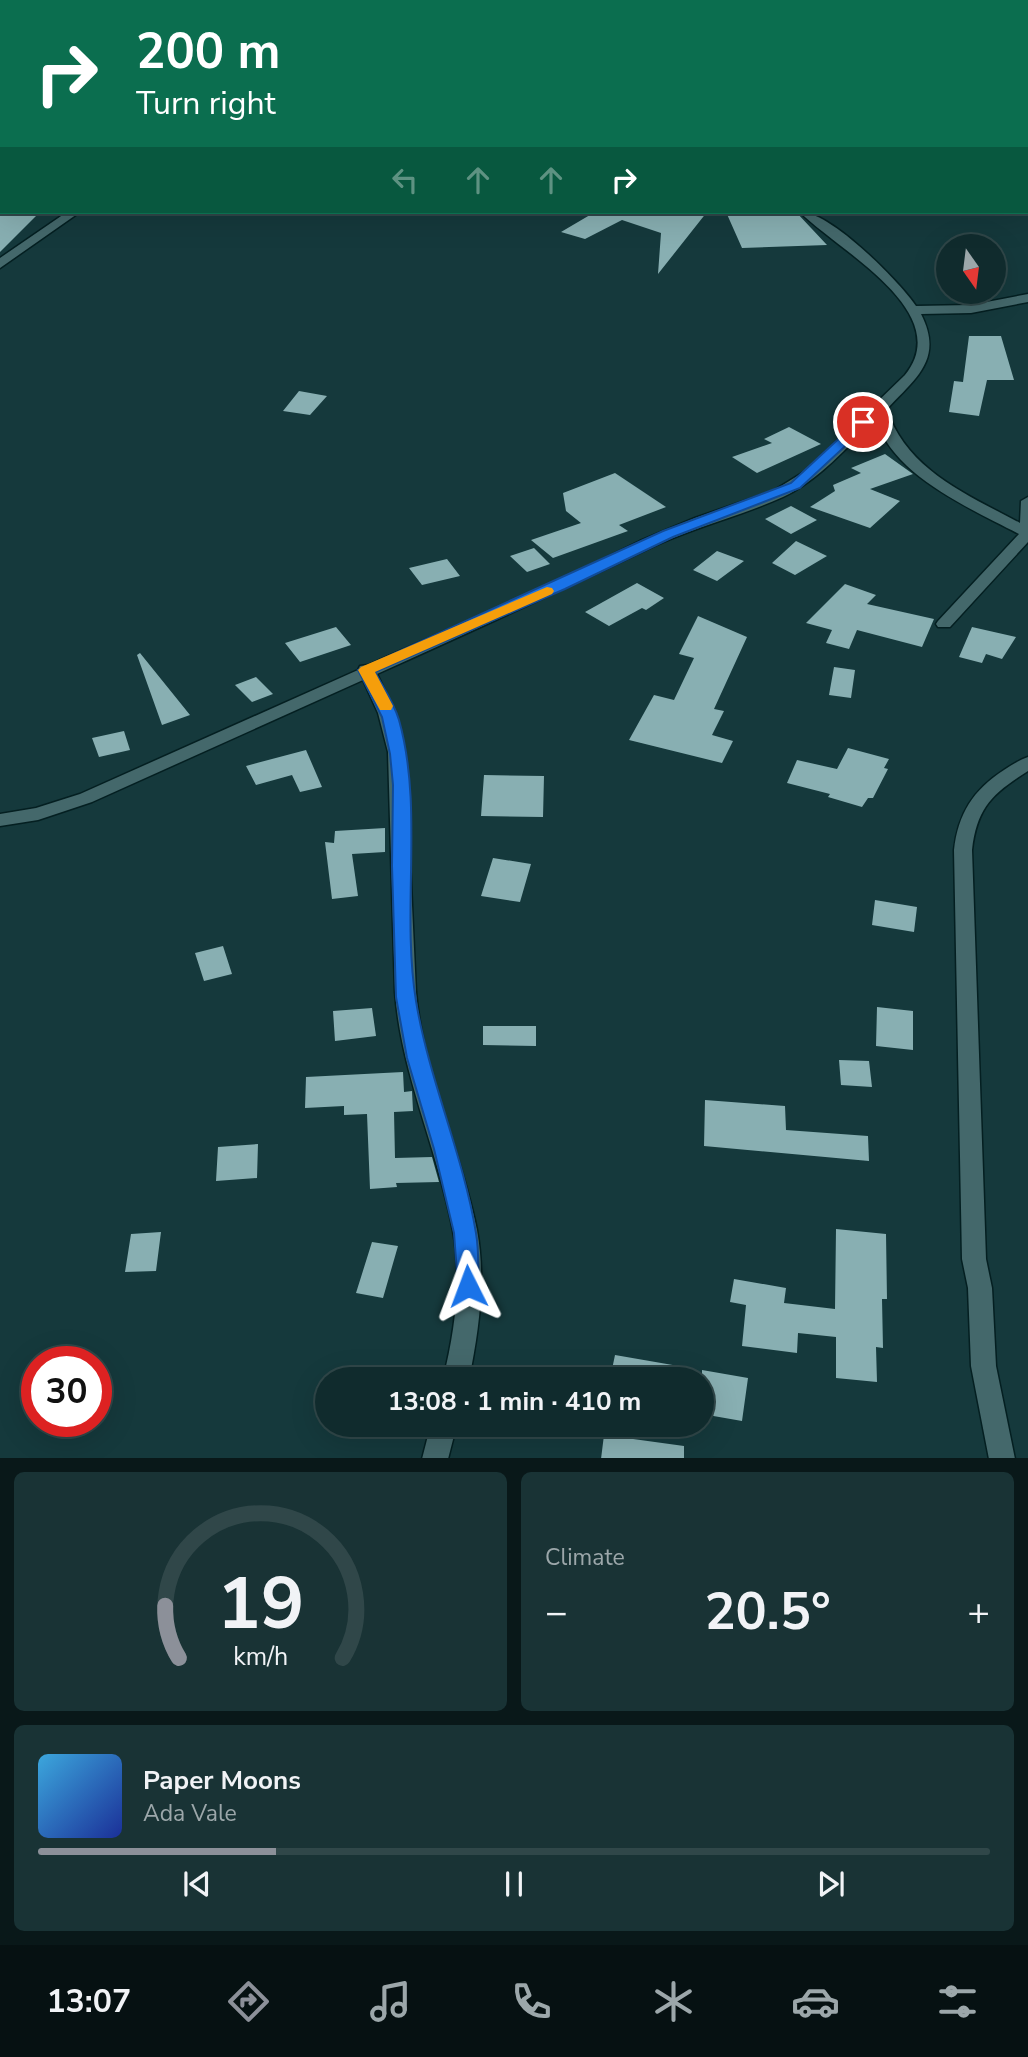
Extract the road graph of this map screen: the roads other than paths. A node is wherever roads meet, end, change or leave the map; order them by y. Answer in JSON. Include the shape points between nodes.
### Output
{"nodes":[{"id":1,"x":71,"y":214,"type":"edge"},
{"id":2,"x":809,"y":214,"type":"edge"},
{"id":3,"x":0,"y":264,"type":"edge"},
{"id":4,"x":1028,"y":298,"type":"edge"},
{"id":5,"x":914,"y":310,"type":"junction"},
{"id":6,"x":880,"y":408,"type":"junction"},
{"id":7,"x":1028,"y":501,"type":"edge"},
{"id":8,"x":1028,"y":533,"type":"edge"},
{"id":9,"x":944,"y":624,"type":"dead end"},
{"id":10,"x":366,"y":670,"type":"junction"},
{"id":11,"x":1028,"y":762,"type":"edge"},
{"id":12,"x":0,"y":820,"type":"edge"},
{"id":13,"x":458,"y":1367,"type":"edge"},
{"id":14,"x":441,"y":1437,"type":"edge"},
{"id":15,"x":435,"y":1458,"type":"edge"},
{"id":16,"x":1002,"y":1458,"type":"edge"}],
"edges":[{"from":1,"to":3,"type":"street"},
{"from":2,"to":5,"type":"street","via":[[875,267]]},
{"from":4,"to":5,"type":"street","via":[[978,308]]},
{"from":5,"to":6,"type":"street","via":[[923,341],[921,359]]},
{"from":6,"to":8,"type":"street","via":[[888,433],[909,458],[946,487]]},
{"from":6,"to":10,"type":"street","via":[[795,485],[668,534]]},
{"from":7,"to":8,"type":"street"},
{"from":8,"to":9,"type":"street"},
{"from":10,"to":12,"type":"street","via":[[86,799]]},
{"from":10,"to":13,"type":"street","via":[[390,717],[402,785],[402,900],[408,1009],[416,1058],[465,1233],[468,1286]]},
{"from":11,"to":16,"type":"street","via":[[991,786],[972,808],[963,850],[974,1259],[990,1407]]},
{"from":14,"to":15,"type":"street"}]}
